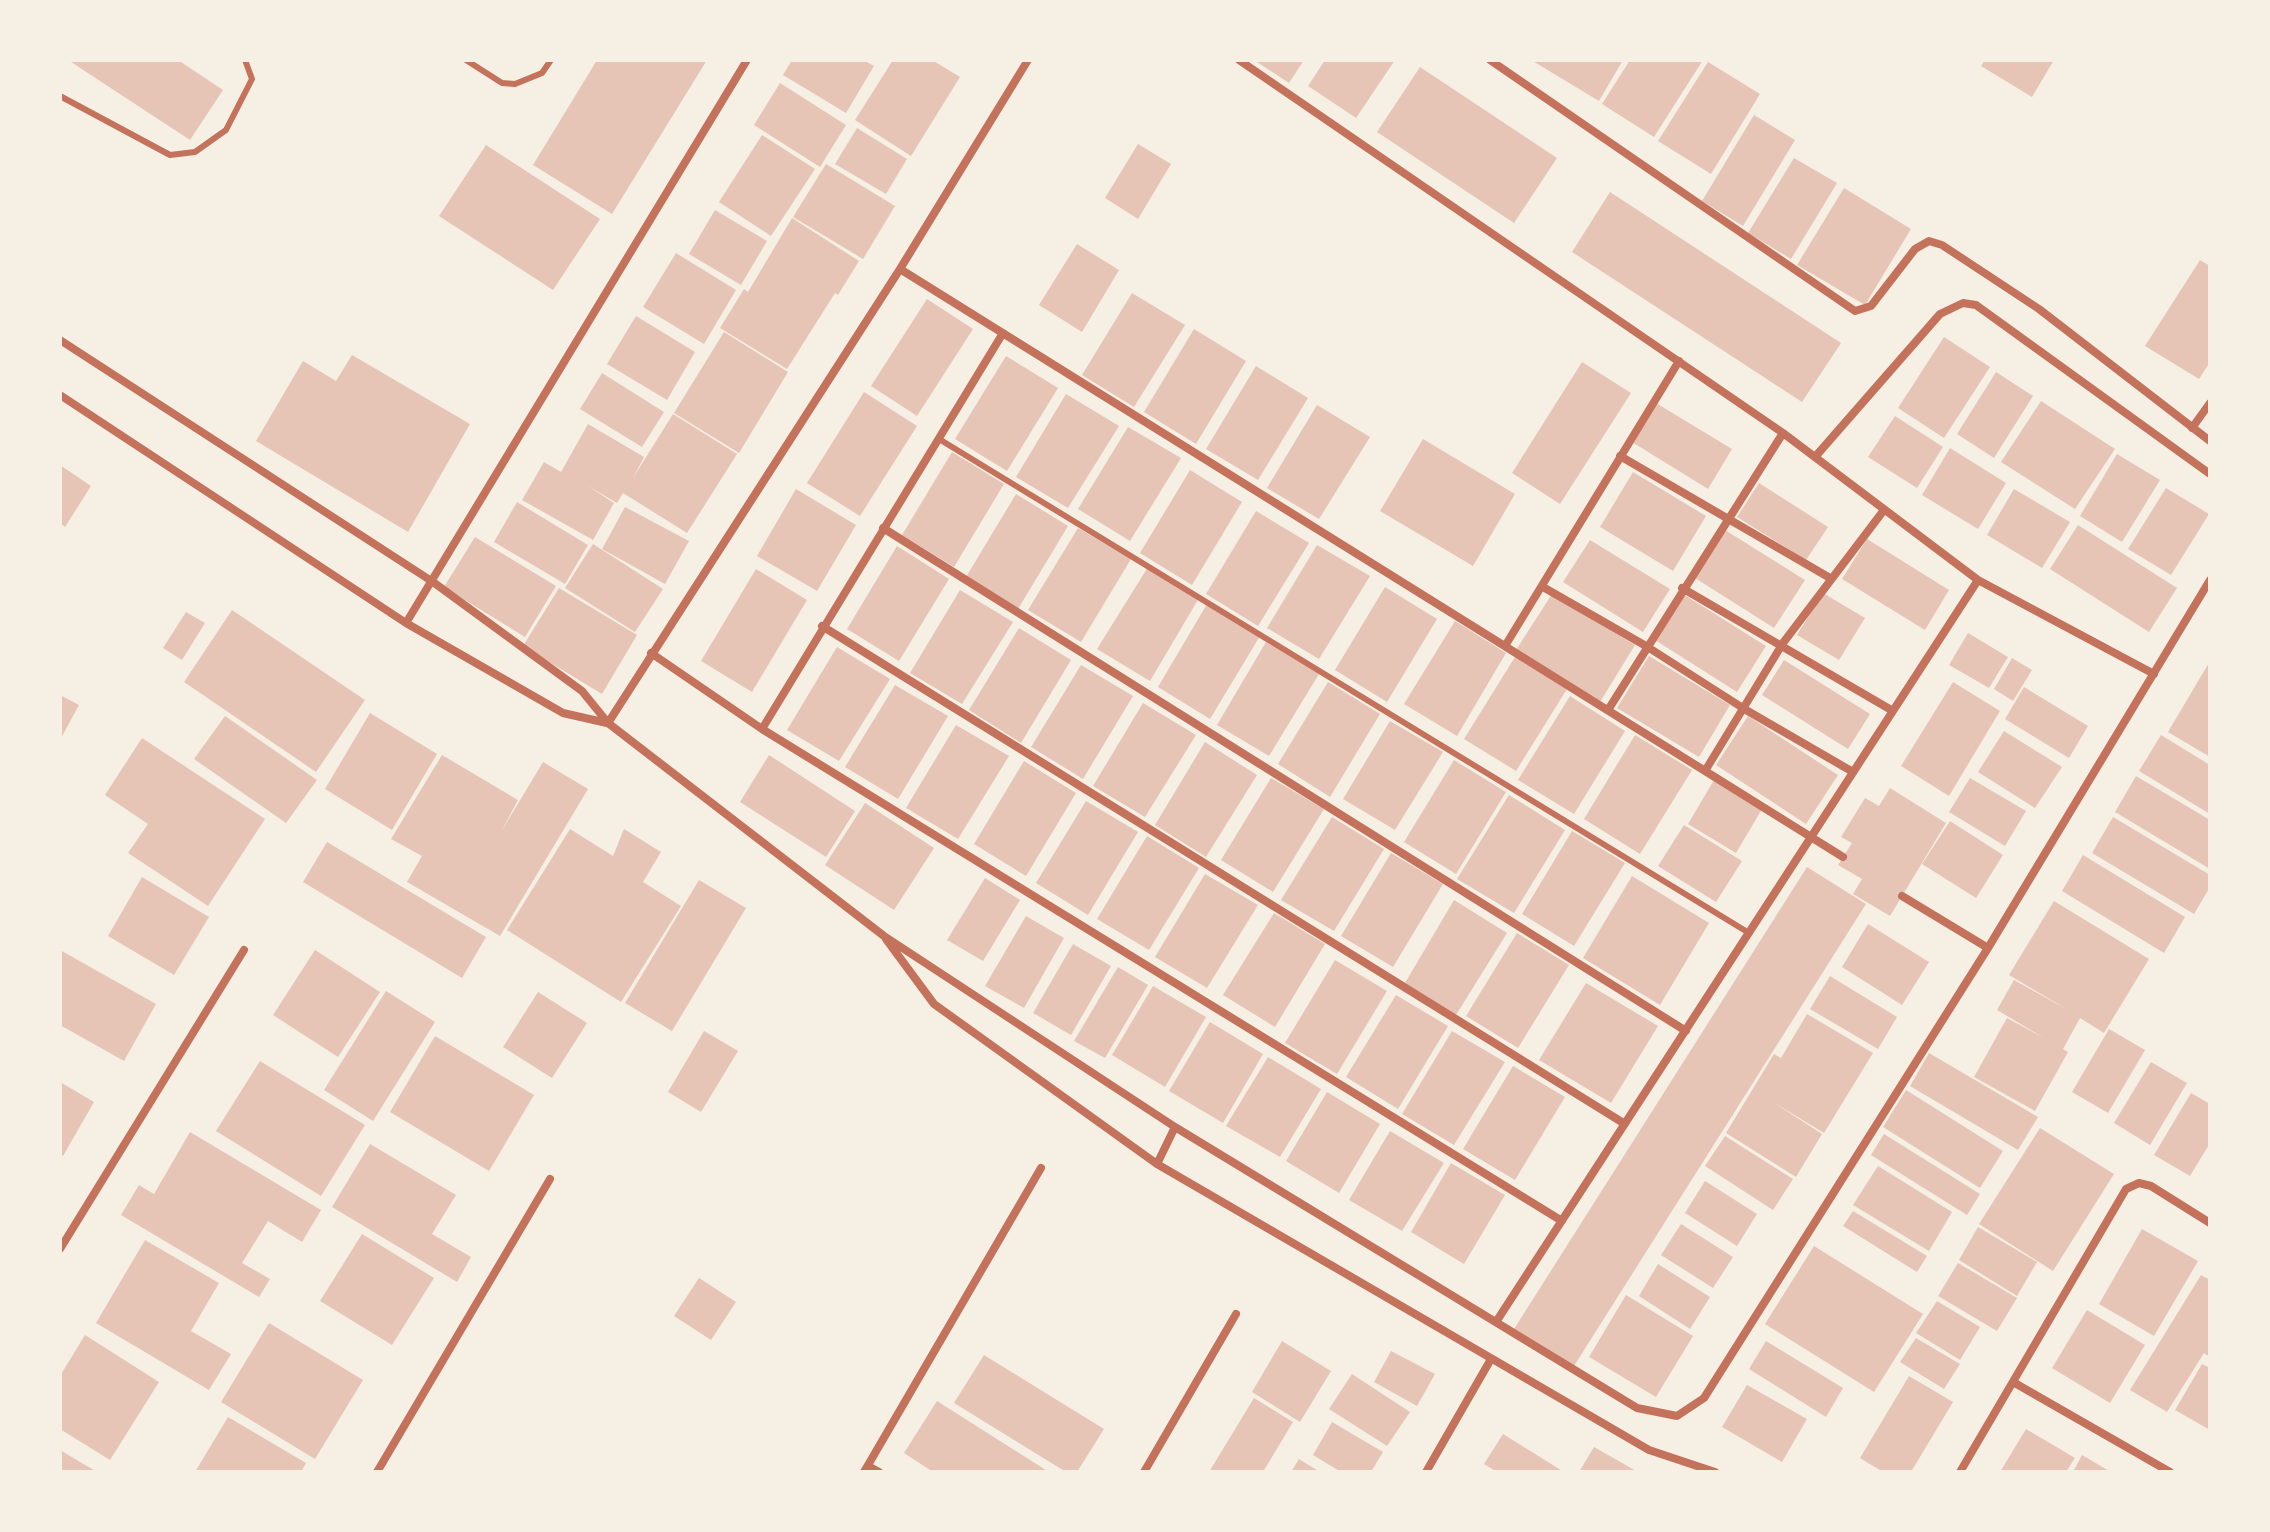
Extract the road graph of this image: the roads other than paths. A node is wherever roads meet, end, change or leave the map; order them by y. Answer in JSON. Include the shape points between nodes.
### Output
{"nodes":[{"id":1,"x":245,"y":60,"type":"edge"},
{"id":2,"x":466,"y":60,"type":"edge"},
{"id":3,"x":551,"y":60,"type":"edge"},
{"id":4,"x":747,"y":60,"type":"edge"},
{"id":5,"x":1028,"y":60,"type":"edge"},
{"id":6,"x":1239,"y":60,"type":"edge"},
{"id":7,"x":1490,"y":60,"type":"edge"},
{"id":8,"x":60,"y":96,"type":"edge"},
{"id":9,"x":900,"y":269,"type":"junction"},
{"id":10,"x":1003,"y":333,"type":"junction"},
{"id":11,"x":60,"y":340,"type":"edge"},
{"id":12,"x":1679,"y":361,"type":"junction"},
{"id":13,"x":60,"y":395,"type":"edge"},
{"id":14,"x":2210,"y":403,"type":"edge"},
{"id":15,"x":2192,"y":428,"type":"junction"},
{"id":16,"x":1783,"y":433,"type":"junction"},
{"id":17,"x":939,"y":439,"type":"junction"},
{"id":18,"x":2210,"y":441,"type":"edge"},
{"id":19,"x":1620,"y":456,"type":"junction"},
{"id":20,"x":1815,"y":457,"type":"junction"},
{"id":21,"x":2210,"y":474,"type":"edge"},
{"id":22,"x":1884,"y":510,"type":"junction"},
{"id":23,"x":1728,"y":516,"type":"junction"},
{"id":24,"x":883,"y":528,"type":"junction"},
{"id":25,"x":1830,"y":578,"type":"junction"},
{"id":26,"x":1978,"y":580,"type":"junction"},
{"id":27,"x":2210,"y":580,"type":"edge"},
{"id":28,"x":433,"y":582,"type":"junction"},
{"id":29,"x":1543,"y":587,"type":"junction"},
{"id":30,"x":1682,"y":588,"type":"junction"},
{"id":31,"x":406,"y":623,"type":"junction"},
{"id":32,"x":822,"y":626,"type":"junction"},
{"id":33,"x":1783,"y":643,"type":"junction"},
{"id":34,"x":1505,"y":646,"type":"junction"},
{"id":35,"x":1646,"y":646,"type":"junction"},
{"id":36,"x":651,"y":653,"type":"junction"},
{"id":37,"x":2154,"y":674,"type":"junction"},
{"id":38,"x":1608,"y":710,"type":"junction"},
{"id":39,"x":1746,"y":710,"type":"junction"},
{"id":40,"x":1893,"y":711,"type":"junction"},
{"id":41,"x":608,"y":723,"type":"junction"},
{"id":42,"x":762,"y":729,"type":"junction"},
{"id":43,"x":1705,"y":771,"type":"junction"},
{"id":44,"x":1853,"y":772,"type":"junction"},
{"id":45,"x":1811,"y":837,"type":"junction"},
{"id":46,"x":1843,"y":857,"type":"dead end"},
{"id":47,"x":1902,"y":896,"type":"dead end"},
{"id":48,"x":1749,"y":933,"type":"junction"},
{"id":49,"x":884,"y":936,"type":"junction"},
{"id":50,"x":1988,"y":948,"type":"junction"},
{"id":51,"x":244,"y":950,"type":"dead end"},
{"id":52,"x":1686,"y":1031,"type":"junction"},
{"id":53,"x":1625,"y":1124,"type":"junction"},
{"id":54,"x":1175,"y":1127,"type":"junction"},
{"id":55,"x":1157,"y":1164,"type":"junction"},
{"id":56,"x":1041,"y":1168,"type":"dead end"},
{"id":57,"x":550,"y":1179,"type":"dead end"},
{"id":58,"x":1562,"y":1221,"type":"junction"},
{"id":59,"x":2210,"y":1223,"type":"edge"},
{"id":60,"x":60,"y":1249,"type":"edge"},
{"id":61,"x":1236,"y":1314,"type":"dead end"},
{"id":62,"x":1496,"y":1322,"type":"junction"},
{"id":63,"x":1491,"y":1359,"type":"junction"},
{"id":64,"x":2013,"y":1382,"type":"junction"},
{"id":65,"x":866,"y":1469,"type":"edge"},
{"id":66,"x":1711,"y":1471,"type":"edge"},
{"id":67,"x":377,"y":1472,"type":"edge"},
{"id":68,"x":879,"y":1472,"type":"edge"},
{"id":69,"x":1144,"y":1472,"type":"edge"},
{"id":70,"x":1426,"y":1472,"type":"edge"},
{"id":71,"x":1960,"y":1472,"type":"edge"},
{"id":72,"x":2170,"y":1472,"type":"edge"}],
"edges":[{"from":1,"to":8,"type":"lane","via":[[252,79],[226,130],[195,152],[170,155]]},
{"from":2,"to":3,"type":"lane","via":[[502,83],[515,84],[542,73]]},
{"from":4,"to":28,"type":"street"},
{"from":5,"to":9,"type":"street"},
{"from":6,"to":12,"type":"street"},
{"from":7,"to":15,"type":"street","via":[[1855,311],[1871,306],[1915,249],[1929,241],[1942,245],[2039,309]]},
{"from":9,"to":10,"type":"street"},
{"from":9,"to":36,"type":"street"},
{"from":10,"to":17,"type":"street"},
{"from":10,"to":34,"type":"street"},
{"from":11,"to":28,"type":"street"},
{"from":12,"to":16,"type":"street"},
{"from":12,"to":19,"type":"street"},
{"from":13,"to":31,"type":"street"},
{"from":14,"to":15,"type":"street"},
{"from":15,"to":18,"type":"street"},
{"from":16,"to":20,"type":"street"},
{"from":16,"to":23,"type":"street"},
{"from":17,"to":24,"type":"street"},
{"from":17,"to":48,"type":"lane"},
{"from":19,"to":23,"type":"street"},
{"from":19,"to":29,"type":"street"},
{"from":20,"to":21,"type":"street","via":[[1940,314],[1963,303],[1976,305]]},
{"from":20,"to":22,"type":"street"},
{"from":22,"to":25,"type":"street"},
{"from":22,"to":26,"type":"street"},
{"from":23,"to":25,"type":"street"},
{"from":23,"to":30,"type":"street"},
{"from":24,"to":32,"type":"street"},
{"from":24,"to":52,"type":"street"},
{"from":25,"to":33,"type":"street"},
{"from":26,"to":37,"type":"street"},
{"from":26,"to":40,"type":"street"},
{"from":27,"to":37,"type":"street"},
{"from":28,"to":31,"type":"street"},
{"from":28,"to":41,"type":"street","via":[[582,691]]},
{"from":29,"to":34,"type":"street"},
{"from":29,"to":35,"type":"street"},
{"from":30,"to":33,"type":"street"},
{"from":30,"to":35,"type":"street"},
{"from":31,"to":41,"type":"street","via":[[563,713]]},
{"from":32,"to":42,"type":"street"},
{"from":32,"to":53,"type":"street"},
{"from":33,"to":39,"type":"street"},
{"from":33,"to":40,"type":"street"},
{"from":34,"to":38,"type":"street"},
{"from":35,"to":38,"type":"street"},
{"from":35,"to":39,"type":"street"},
{"from":36,"to":41,"type":"street"},
{"from":36,"to":42,"type":"street"},
{"from":37,"to":50,"type":"street"},
{"from":38,"to":43,"type":"street"},
{"from":39,"to":43,"type":"street"},
{"from":39,"to":44,"type":"street"},
{"from":40,"to":44,"type":"street"},
{"from":41,"to":49,"type":"street"},
{"from":42,"to":58,"type":"street"},
{"from":43,"to":45,"type":"street"},
{"from":44,"to":45,"type":"street"},
{"from":45,"to":46,"type":"street"},
{"from":45,"to":48,"type":"street"},
{"from":47,"to":50,"type":"street"},
{"from":48,"to":52,"type":"street"},
{"from":49,"to":54,"type":"street"},
{"from":49,"to":55,"type":"street","via":[[934,1004]]},
{"from":50,"to":62,"type":"street","via":[[1704,1398],[1677,1416],[1637,1408]]},
{"from":51,"to":60,"type":"street"},
{"from":52,"to":53,"type":"street"},
{"from":53,"to":58,"type":"street"},
{"from":54,"to":55,"type":"street"},
{"from":54,"to":62,"type":"street"},
{"from":55,"to":63,"type":"street"},
{"from":56,"to":65,"type":"street"},
{"from":57,"to":67,"type":"street"},
{"from":58,"to":62,"type":"street"},
{"from":59,"to":64,"type":"street","via":[[2151,1186],[2139,1183],[2126,1189]]},
{"from":61,"to":69,"type":"street"},
{"from":63,"to":66,"type":"street","via":[[1649,1450]]},
{"from":63,"to":70,"type":"street"},
{"from":64,"to":71,"type":"street"},
{"from":64,"to":72,"type":"street"},
{"from":65,"to":68,"type":"street"}]}
